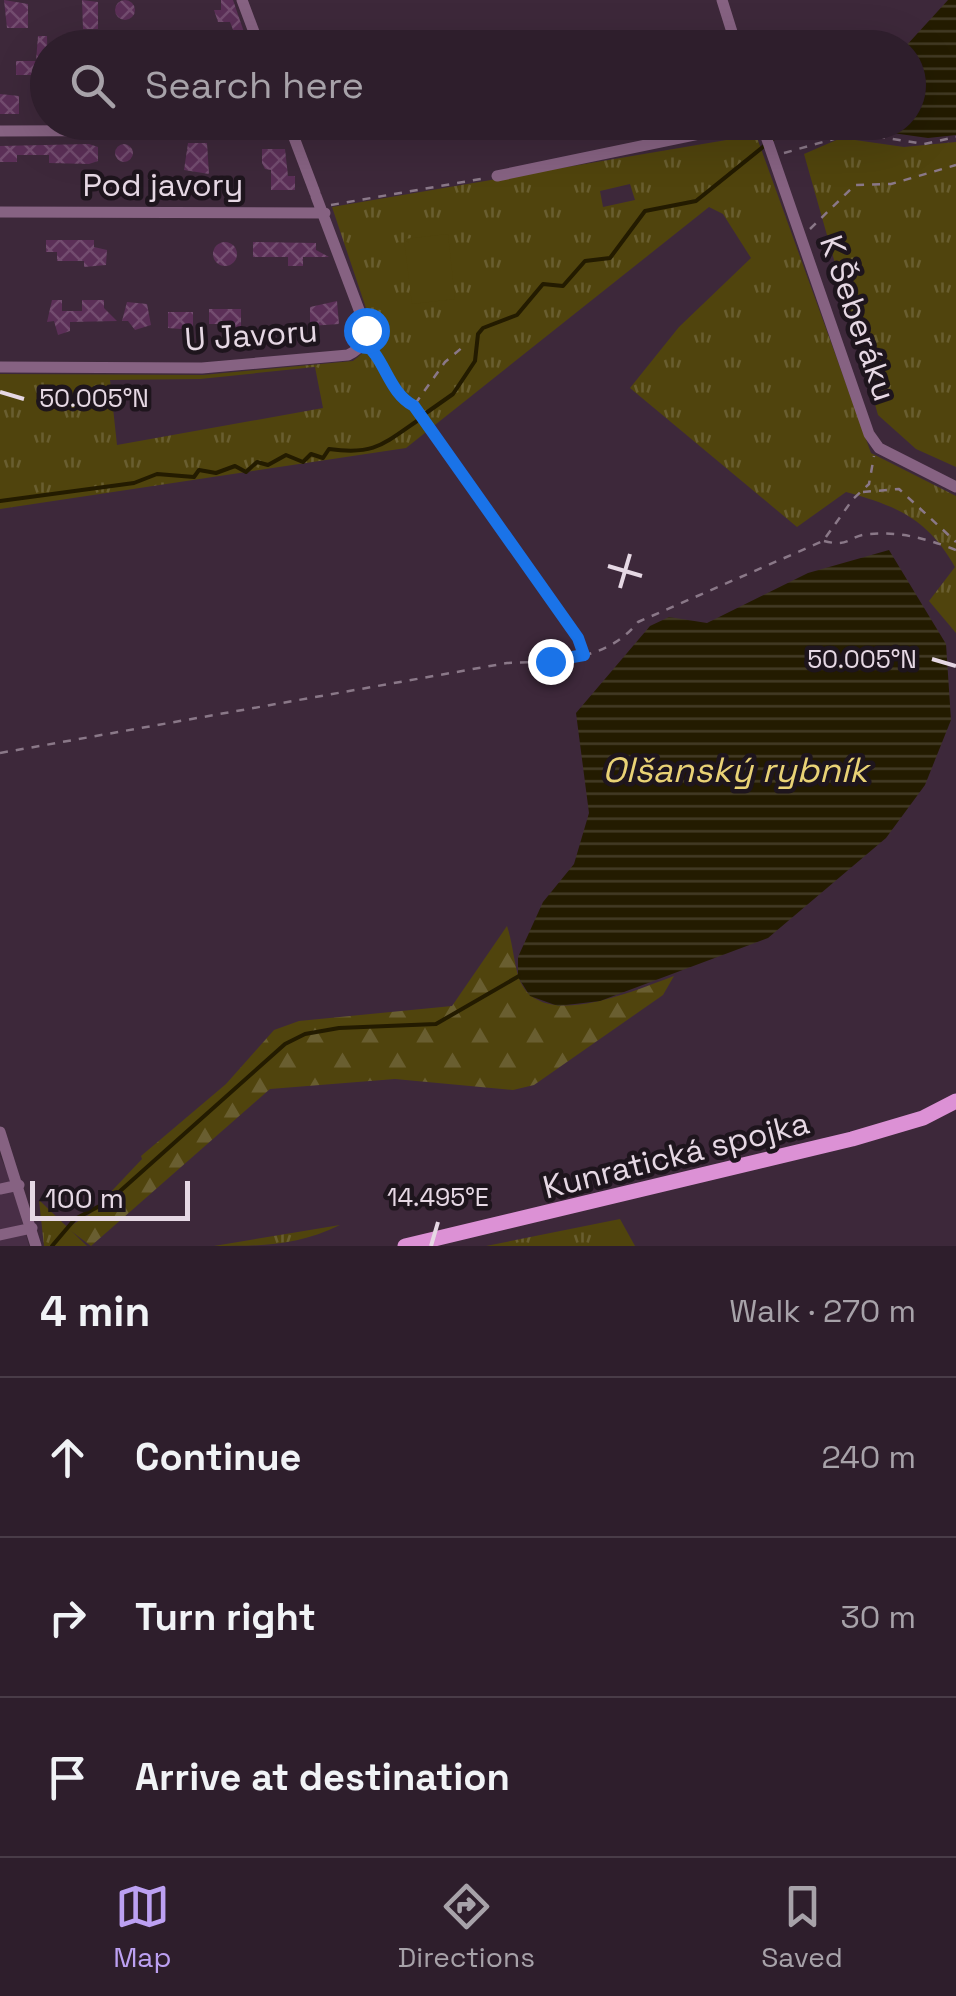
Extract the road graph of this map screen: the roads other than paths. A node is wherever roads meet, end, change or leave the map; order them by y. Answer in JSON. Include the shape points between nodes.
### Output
{"nodes":[{"id":1,"x":242,"y":0,"type":"edge"},
{"id":2,"x":722,"y":0,"type":"edge"},
{"id":3,"x":253,"y":30,"type":"edge"},
{"id":4,"x":731,"y":30,"type":"edge"},
{"id":5,"x":30,"y":130,"type":"edge"},
{"id":6,"x":0,"y":131,"type":"edge"},
{"id":7,"x":295,"y":140,"type":"edge"},
{"id":8,"x":744,"y":140,"type":"edge"},
{"id":9,"x":766,"y":140,"type":"edge"},
{"id":10,"x":498,"y":176,"type":"road end"},
{"id":11,"x":319,"y":202,"type":"junction"},
{"id":12,"x":0,"y":212,"type":"edge"},
{"id":13,"x":0,"y":366,"type":"edge"},
{"id":14,"x":956,"y":487,"type":"edge"},
{"id":15,"x":956,"y":1101,"type":"edge"},
{"id":16,"x":0,"y":1132,"type":"edge"},
{"id":17,"x":20,"y":1185,"type":"junction"},
{"id":18,"x":0,"y":1189,"type":"edge"},
{"id":19,"x":32,"y":1228,"type":"junction"},
{"id":20,"x":0,"y":1235,"type":"edge"},
{"id":21,"x":36,"y":1246,"type":"edge"},
{"id":22,"x":405,"y":1246,"type":"edge"}],
"edges":[{"from":1,"to":3,"type":"street"},
{"from":2,"to":4,"type":"street"},
{"from":5,"to":6,"type":"street"},
{"from":7,"to":11,"type":"street","name":"U Javoru"},
{"from":8,"to":10,"type":"street"},
{"from":9,"to":14,"type":"street","name":"K Šeberáku","via":[[862,418],[879,448]]},
{"from":11,"to":12,"type":"street","name":"Pod javory"},
{"from":11,"to":13,"type":"street","name":"U Javoru","via":[[364,324],[364,342],[348,355],[202,368]]},
{"from":15,"to":22,"type":"main road","name":"Kunratická spojka","via":[[923,1118],[754,1165]]},
{"from":16,"to":17,"type":"street"},
{"from":17,"to":18,"type":"street"},
{"from":17,"to":19,"type":"street"},
{"from":19,"to":20,"type":"street"},
{"from":19,"to":21,"type":"street"}]}
